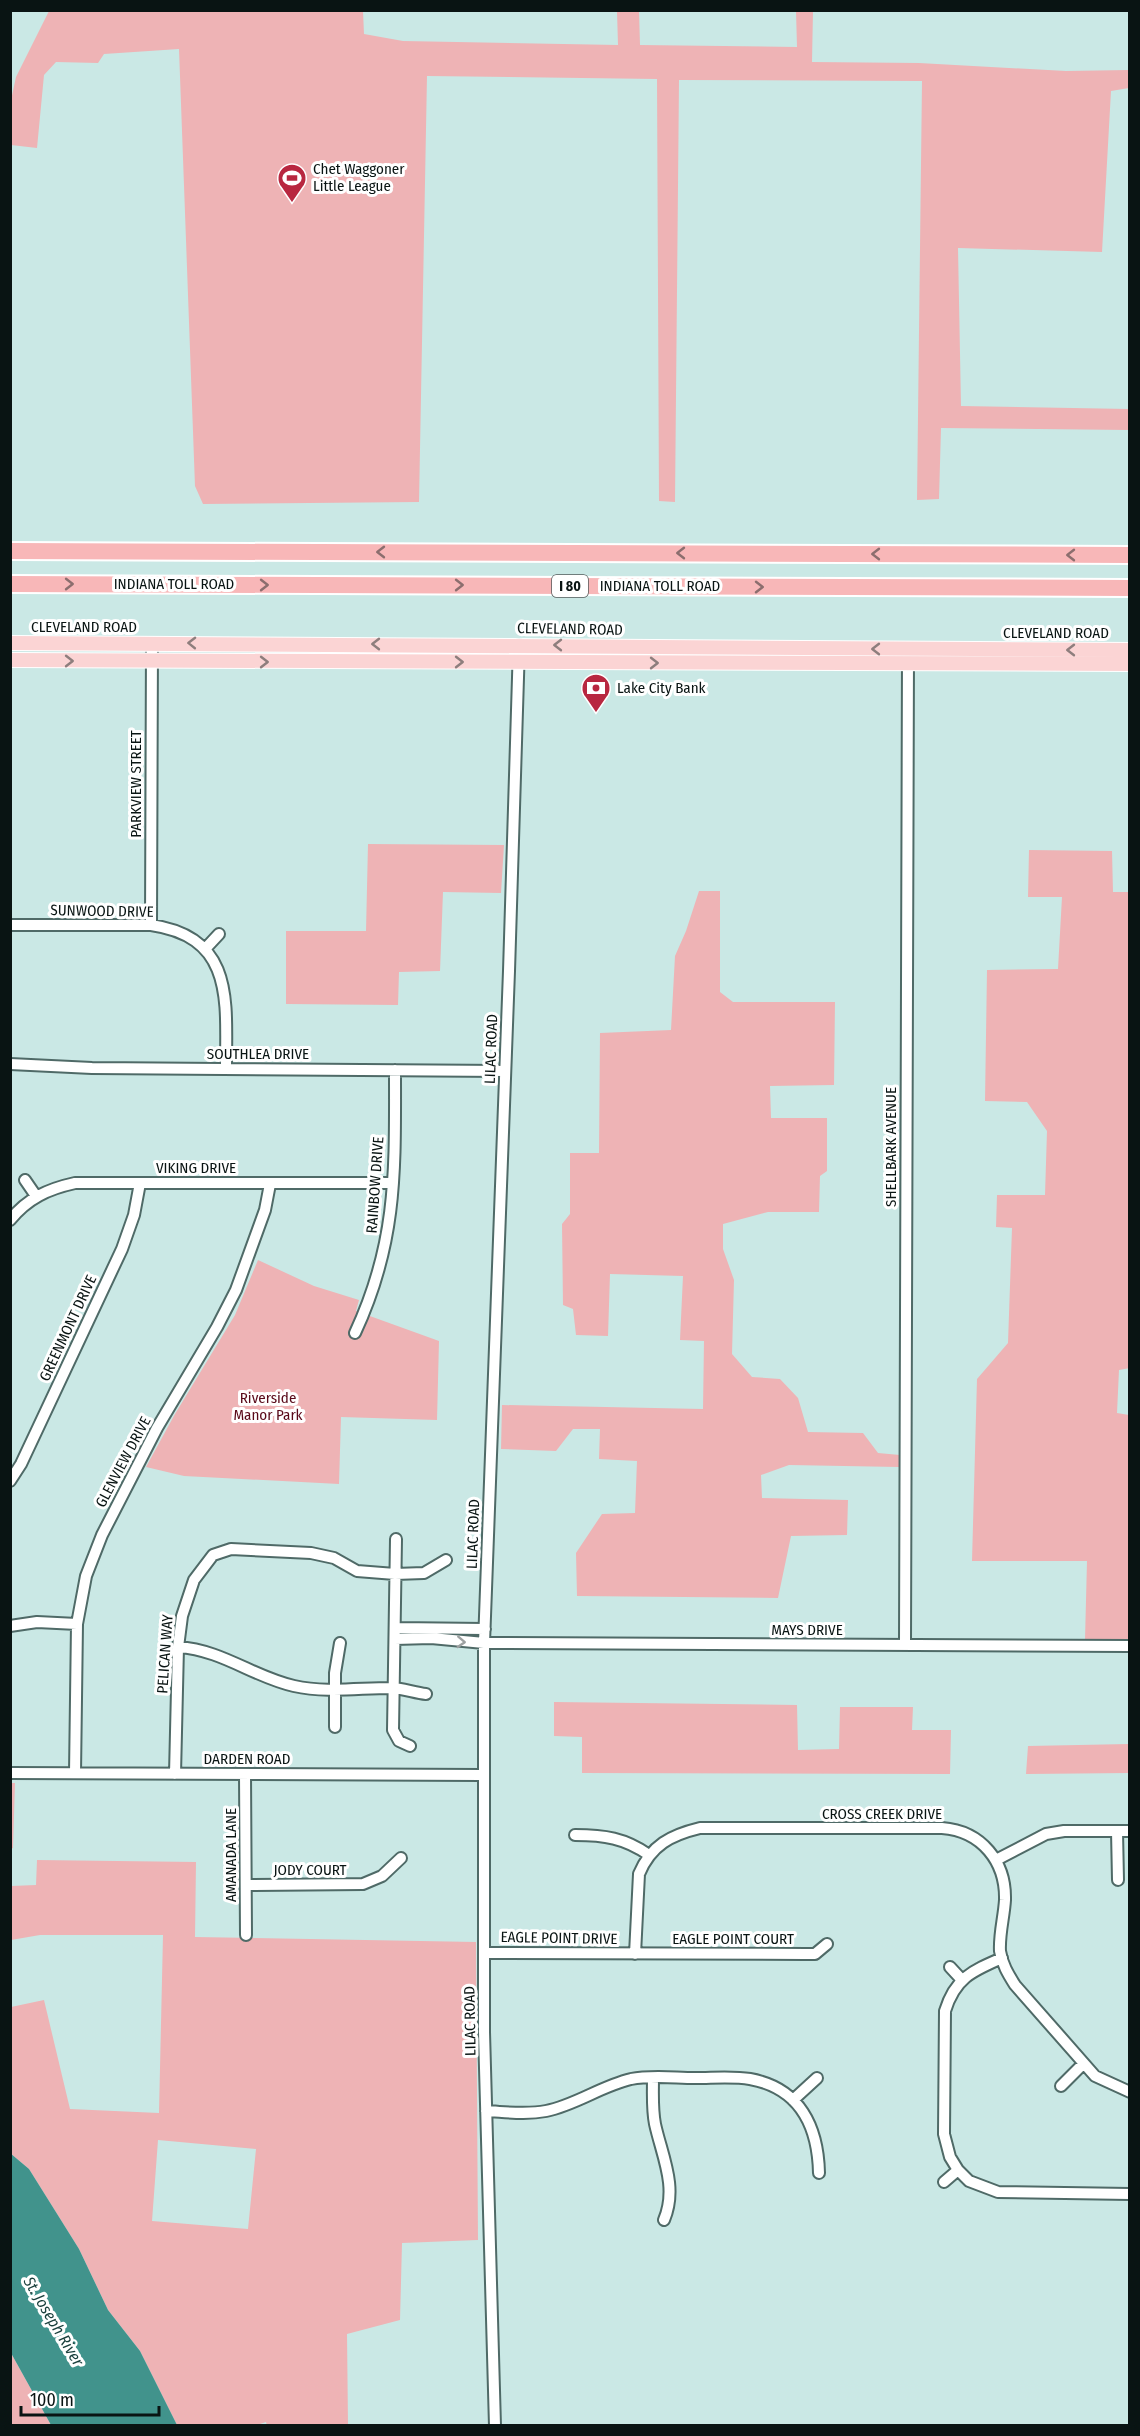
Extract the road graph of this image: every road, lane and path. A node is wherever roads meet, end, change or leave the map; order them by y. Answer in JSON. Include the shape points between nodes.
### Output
{"nodes":[{"id":1,"x":10,"y":551,"type":"edge"},
{"id":2,"x":1130,"y":555,"type":"edge"},
{"id":3,"x":10,"y":584,"type":"edge"},
{"id":4,"x":1130,"y":588,"type":"edge"},
{"id":5,"x":152,"y":643,"type":"junction"},
{"id":6,"x":10,"y":644,"type":"edge"},
{"id":7,"x":519,"y":645,"type":"junction"},
{"id":8,"x":908,"y":649,"type":"junction"},
{"id":9,"x":1130,"y":650,"type":"edge"},
{"id":10,"x":10,"y":660,"type":"edge"},
{"id":11,"x":151,"y":661,"type":"junction"},
{"id":12,"x":518,"y":662,"type":"junction"},
{"id":13,"x":908,"y":663,"type":"junction"},
{"id":14,"x":1130,"y":664,"type":"edge"},
{"id":15,"x":10,"y":925,"type":"edge"},
{"id":16,"x":150,"y":925,"type":"junction"},
{"id":17,"x":219,"y":934,"type":"dead end"},
{"id":18,"x":206,"y":949,"type":"junction"},
{"id":19,"x":10,"y":1064,"type":"edge"},
{"id":20,"x":226,"y":1068,"type":"junction"},
{"id":21,"x":394,"y":1070,"type":"junction"},
{"id":22,"x":506,"y":1071,"type":"junction"},
{"id":23,"x":25,"y":1180,"type":"dead end"},
{"id":24,"x":140,"y":1183,"type":"junction"},
{"id":25,"x":270,"y":1184,"type":"junction"},
{"id":26,"x":393,"y":1184,"type":"junction"},
{"id":27,"x":36,"y":1196,"type":"junction"},
{"id":28,"x":10,"y":1220,"type":"edge"},
{"id":29,"x":355,"y":1333,"type":"dead end"},
{"id":30,"x":10,"y":1481,"type":"edge"},
{"id":31,"x":396,"y":1539,"type":"dead end"},
{"id":32,"x":446,"y":1560,"type":"dead end"},
{"id":33,"x":395,"y":1574,"type":"junction"},
{"id":34,"x":77,"y":1624,"type":"junction"},
{"id":35,"x":10,"y":1626,"type":"edge"},
{"id":36,"x":484,"y":1629,"type":"junction"},
{"id":37,"x":395,"y":1633,"type":"junction"},
{"id":38,"x":340,"y":1643,"type":"dead end"},
{"id":39,"x":484,"y":1643,"type":"junction"},
{"id":40,"x":905,"y":1645,"type":"junction"},
{"id":41,"x":1130,"y":1646,"type":"edge"},
{"id":42,"x":178,"y":1647,"type":"junction"},
{"id":43,"x":393,"y":1688,"type":"junction"},
{"id":44,"x":335,"y":1689,"type":"junction"},
{"id":45,"x":426,"y":1694,"type":"dead end"},
{"id":46,"x":335,"y":1727,"type":"dead end"},
{"id":47,"x":410,"y":1746,"type":"dead end"},
{"id":48,"x":10,"y":1773,"type":"edge"},
{"id":49,"x":75,"y":1773,"type":"junction"},
{"id":50,"x":175,"y":1774,"type":"junction"},
{"id":51,"x":245,"y":1774,"type":"junction"},
{"id":52,"x":482,"y":1775,"type":"junction"},
{"id":53,"x":1118,"y":1831,"type":"junction"},
{"id":54,"x":1130,"y":1831,"type":"edge"},
{"id":55,"x":575,"y":1835,"type":"dead end"},
{"id":56,"x":648,"y":1855,"type":"junction"},
{"id":57,"x":401,"y":1858,"type":"dead end"},
{"id":58,"x":996,"y":1860,"type":"junction"},
{"id":59,"x":1118,"y":1880,"type":"dead end"},
{"id":60,"x":246,"y":1885,"type":"junction"},
{"id":61,"x":246,"y":1935,"type":"dead end"},
{"id":62,"x":827,"y":1944,"type":"dead end"},
{"id":63,"x":484,"y":1953,"type":"junction"},
{"id":64,"x":635,"y":1954,"type":"junction"},
{"id":65,"x":1002,"y":1958,"type":"junction"},
{"id":66,"x":950,"y":1967,"type":"dead end"},
{"id":67,"x":962,"y":1980,"type":"junction"},
{"id":68,"x":1083,"y":2064,"type":"junction"},
{"id":69,"x":653,"y":2078,"type":"junction"},
{"id":70,"x":817,"y":2078,"type":"dead end"},
{"id":71,"x":1061,"y":2086,"type":"dead end"},
{"id":72,"x":1130,"y":2092,"type":"edge"},
{"id":73,"x":794,"y":2100,"type":"junction"},
{"id":74,"x":486,"y":2111,"type":"junction"},
{"id":75,"x":958,"y":2170,"type":"junction"},
{"id":76,"x":819,"y":2173,"type":"dead end"},
{"id":77,"x":944,"y":2182,"type":"dead end"},
{"id":78,"x":1130,"y":2194,"type":"edge"},
{"id":79,"x":664,"y":2220,"type":"dead end"},
{"id":80,"x":495,"y":2426,"type":"edge"}],
"edges":[{"from":2,"to":1,"type":"highway","number":"I 80","one_way":true},
{"from":3,"to":4,"type":"highway","name":"INDIANA TOLL ROAD","number":"I 80","one_way":true},
{"from":5,"to":6,"type":"main road","name":"CLEVELAND ROAD"},
{"from":7,"to":5,"type":"main road","name":"CLEVELAND ROAD","one_way":true},
{"from":5,"to":11,"type":"street","name":"PARKVIEW STREET"},
{"from":8,"to":7,"type":"main road","name":"CLEVELAND ROAD","one_way":true},
{"from":7,"to":12,"type":"street","name":"LILAC ROAD"},
{"from":9,"to":8,"type":"main road","name":"CLEVELAND ROAD","one_way":true},
{"from":8,"to":13,"type":"street","name":"SHELLBARK AVENUE"},
{"from":10,"to":11,"type":"main road","name":"CLEVELAND ROAD","one_way":true},
{"from":11,"to":12,"type":"main road","name":"CLEVELAND ROAD","one_way":true},
{"from":11,"to":16,"type":"street","name":"PARKVIEW STREET"},
{"from":12,"to":13,"type":"main road","name":"CLEVELAND ROAD","one_way":true},
{"from":12,"to":22,"type":"street","name":"LILAC ROAD"},
{"from":13,"to":14,"type":"main road","name":"CLEVELAND ROAD"},
{"from":13,"to":40,"type":"street","name":"SHELLBARK AVENUE"},
{"from":15,"to":16,"type":"street","name":"SUNWOOD DRIVE"},
{"from":16,"to":18,"type":"street","name":"SUNWOOD DRIVE","via":[[172,928]]},
{"from":17,"to":18,"type":"street"},
{"from":18,"to":20,"type":"street","name":"SUNWOOD DRIVE","via":[[224,987]]},
{"from":19,"to":20,"type":"street","name":"SOUTHLEA DRIVE"},
{"from":20,"to":21,"type":"street","name":"SOUTHLEA DRIVE"},
{"from":21,"to":22,"type":"street","name":"SOUTHLEA DRIVE"},
{"from":21,"to":26,"type":"street","name":"RAINBOW DRIVE"},
{"from":22,"to":36,"type":"street","name":"LILAC ROAD"},
{"from":23,"to":27,"type":"street"},
{"from":24,"to":25,"type":"street","name":"VIKING DRIVE"},
{"from":24,"to":27,"type":"street","name":"VIKING DRIVE","via":[[75,1183]]},
{"from":24,"to":30,"type":"street","name":"GREENMONT DRIVE","via":[[122,1249]]},
{"from":25,"to":26,"type":"street","name":"VIKING DRIVE"},
{"from":25,"to":34,"type":"street","name":"GLENVIEW DRIVE","via":[[265,1210],[236,1290],[102,1535],[86,1576]]},
{"from":26,"to":29,"type":"street","name":"RAINBOW DRIVE","via":[[384,1254]]},
{"from":27,"to":28,"type":"street","name":"VIKING DRIVE"},
{"from":31,"to":33,"type":"street"},
{"from":32,"to":33,"type":"street","via":[[424,1573]]},
{"from":33,"to":37,"type":"street"},
{"from":33,"to":42,"type":"street","name":"PELICAN WAY","via":[[357,1571],[334,1558],[311,1553],[223,1551],[213,1555],[194,1580],[182,1616]]},
{"from":34,"to":35,"type":"street","via":[[37,1622]]},
{"from":34,"to":49,"type":"street","name":"GLENVIEW DRIVE"},
{"from":36,"to":37,"type":"street"},
{"from":36,"to":39,"type":"street","name":"LILAC ROAD"},
{"from":37,"to":39,"type":"street","name":"MAYS DRIVE","one_way":true},
{"from":37,"to":43,"type":"street"},
{"from":38,"to":44,"type":"street"},
{"from":39,"to":40,"type":"street","name":"MAYS DRIVE"},
{"from":39,"to":52,"type":"street","name":"LILAC ROAD"},
{"from":40,"to":41,"type":"street","name":"MAYS DRIVE"},
{"from":42,"to":44,"type":"street","via":[[221,1655],[293,1686]]},
{"from":42,"to":50,"type":"street","name":"PELICAN WAY"},
{"from":43,"to":44,"type":"street"},
{"from":43,"to":45,"type":"street"},
{"from":43,"to":47,"type":"street","via":[[393,1730],[399,1741]]},
{"from":44,"to":46,"type":"street"},
{"from":48,"to":49,"type":"street","name":"DARDEN ROAD"},
{"from":49,"to":50,"type":"street","name":"DARDEN ROAD"},
{"from":50,"to":51,"type":"street","name":"DARDEN ROAD"},
{"from":51,"to":52,"type":"street","name":"DARDEN ROAD"},
{"from":51,"to":60,"type":"street","name":"AMANADA LANE"},
{"from":52,"to":63,"type":"street","name":"LILAC ROAD"},
{"from":53,"to":54,"type":"street"},
{"from":53,"to":58,"type":"street","via":[[1046,1834]]},
{"from":53,"to":59,"type":"street"},
{"from":55,"to":56,"type":"street","via":[[612,1837]]},
{"from":56,"to":58,"type":"street","name":"CROSS CREEK DRIVE","via":[[679,1833],[700,1828],[942,1828],[971,1836]]},
{"from":56,"to":64,"type":"street","via":[[637,1886]]},
{"from":57,"to":60,"type":"street","name":"JODY COURT","via":[[382,1876],[363,1884]]},
{"from":58,"to":65,"type":"street","name":"CROSS CREEK DRIVE","via":[[1005,1887]]},
{"from":60,"to":61,"type":"street","name":"AMANADA LANE"},
{"from":62,"to":64,"type":"street","name":"EAGLE POINT COURT","via":[[815,1954]]},
{"from":63,"to":64,"type":"street","name":"EAGLE POINT DRIVE"},
{"from":63,"to":74,"type":"street","name":"LILAC ROAD"},
{"from":65,"to":67,"type":"street"},
{"from":65,"to":68,"type":"street","name":"CROSS CREEK DRIVE","via":[[1015,1985]]},
{"from":66,"to":67,"type":"street"},
{"from":67,"to":75,"type":"street","via":[[949,1999],[944,2023],[945,2142]]},
{"from":68,"to":71,"type":"street"},
{"from":68,"to":72,"type":"street","name":"CROSS CREEK DRIVE","via":[[1095,2076]]},
{"from":69,"to":73,"type":"street","via":[[752,2080],[770,2085]]},
{"from":69,"to":74,"type":"street","via":[[623,2081],[546,2111]]},
{"from":69,"to":79,"type":"street","via":[[654,2118],[669,2175],[669,2204]]},
{"from":70,"to":73,"type":"street"},
{"from":73,"to":76,"type":"street","via":[[813,2129]]},
{"from":74,"to":80,"type":"street","name":"LILAC ROAD"},
{"from":75,"to":77,"type":"street"},
{"from":75,"to":78,"type":"street","via":[[969,2181],[998,2192]]}]}
